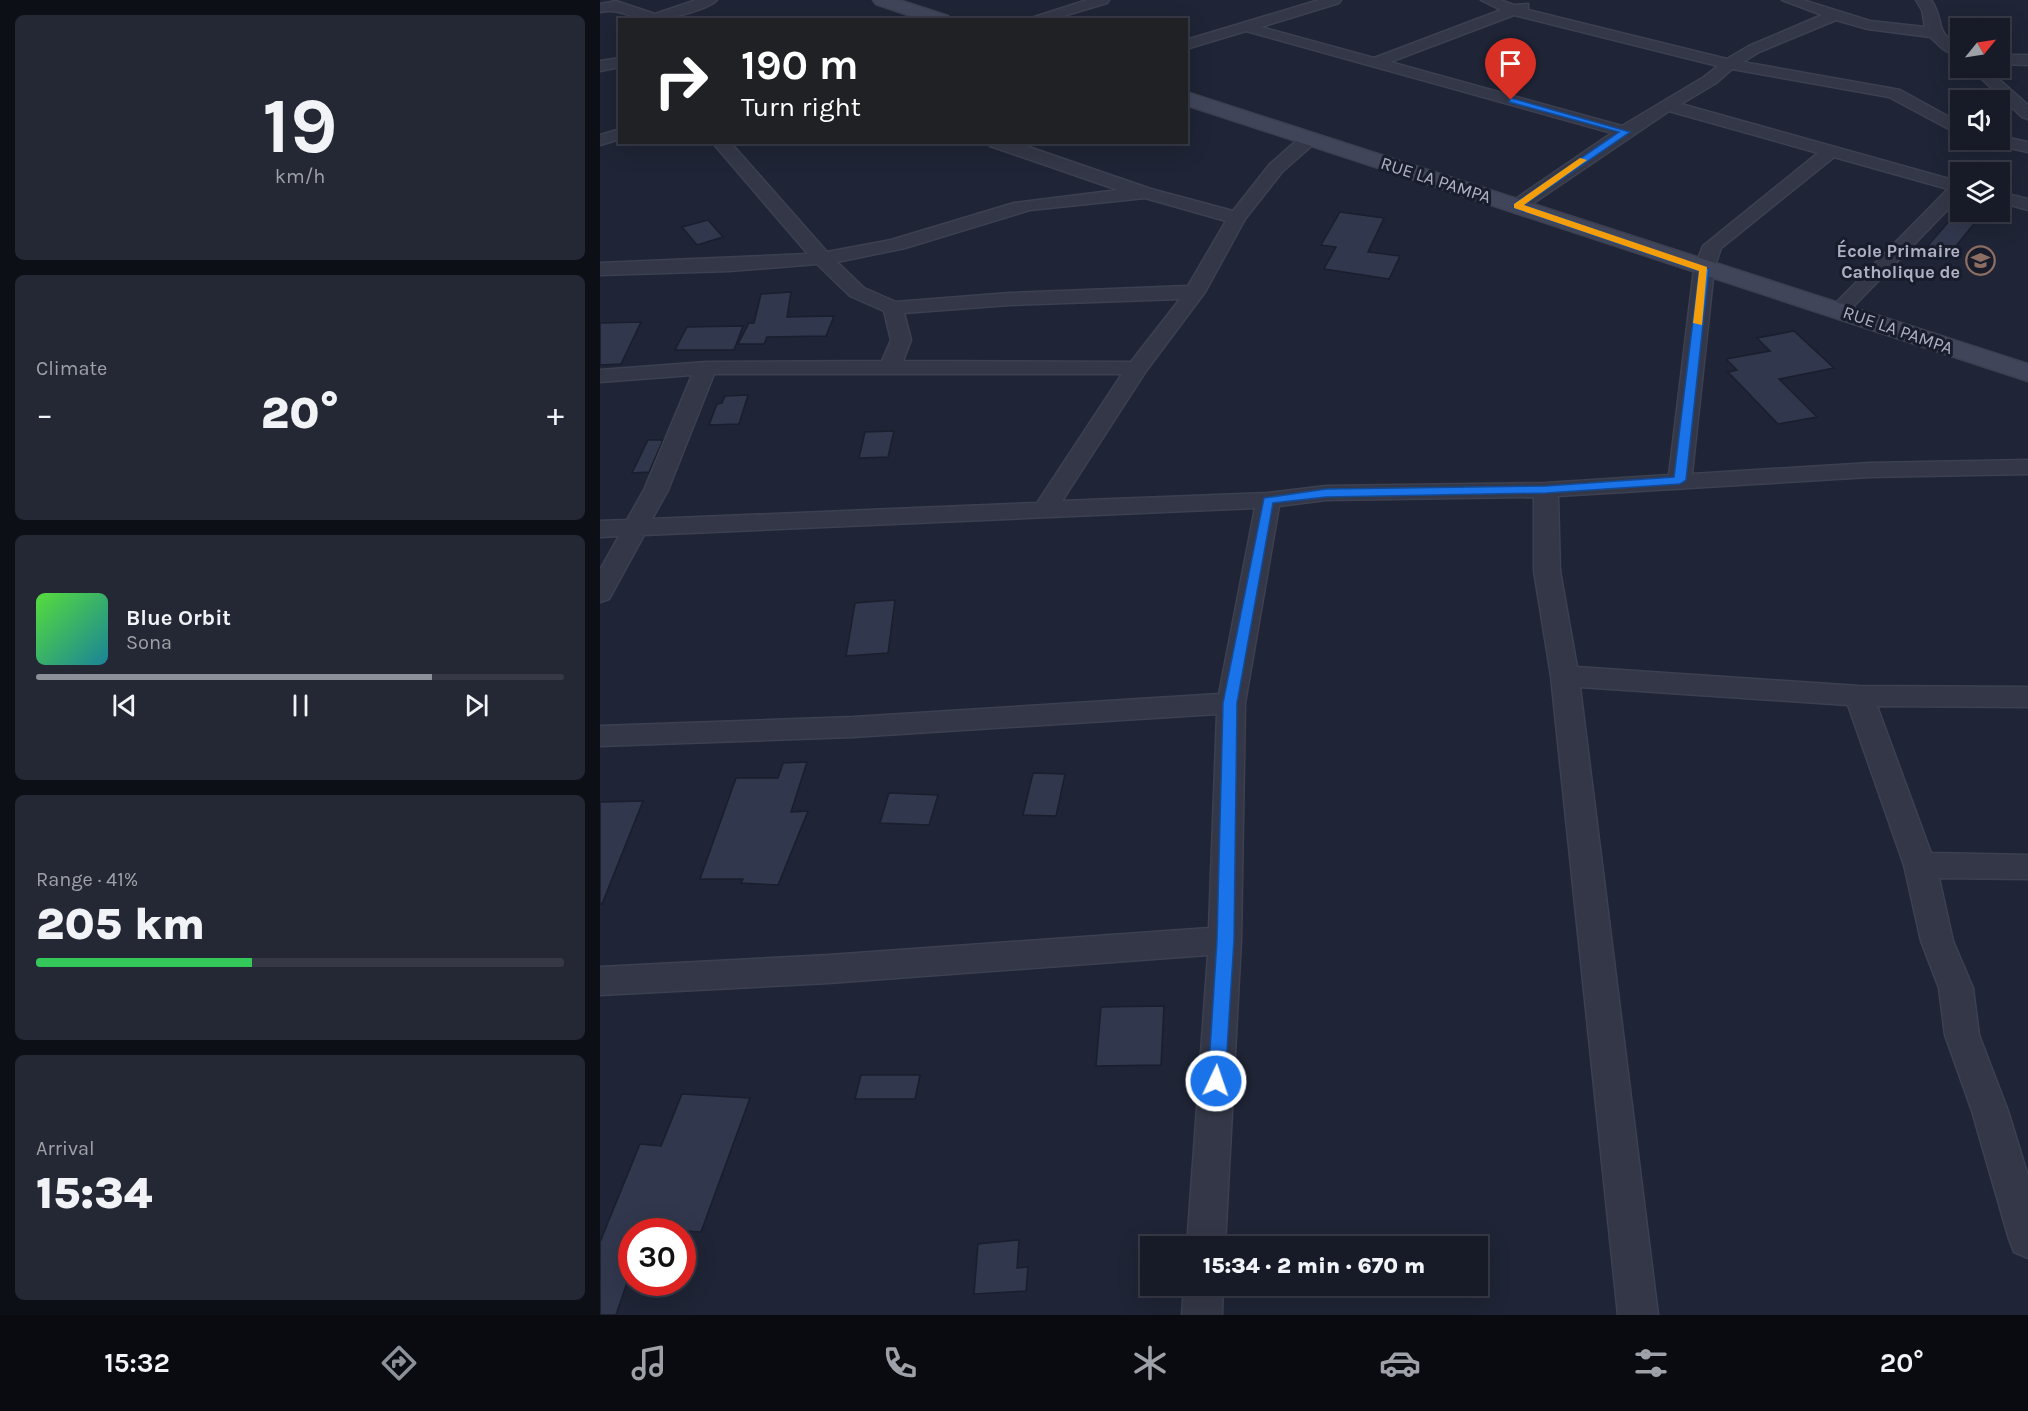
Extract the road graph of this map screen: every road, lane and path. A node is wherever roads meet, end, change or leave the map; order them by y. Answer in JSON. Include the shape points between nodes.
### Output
{"nodes":[{"id":1,"x":710,"y":0,"type":"edge"},
{"id":2,"x":882,"y":0,"type":"edge"},
{"id":3,"x":1102,"y":0,"type":"edge"},
{"id":4,"x":1334,"y":0,"type":"edge"},
{"id":5,"x":1488,"y":0,"type":"edge"},
{"id":6,"x":1544,"y":0,"type":"edge"},
{"id":7,"x":1789,"y":0,"type":"edge"},
{"id":8,"x":1923,"y":0,"type":"edge"},
{"id":9,"x":600,"y":8,"type":"edge"},
{"id":10,"x":1515,"y":10,"type":"junction"},
{"id":11,"x":1835,"y":15,"type":"junction"},
{"id":12,"x":655,"y":18,"type":"edge"},
{"id":13,"x":661,"y":18,"type":"edge"},
{"id":14,"x":936,"y":18,"type":"edge"},
{"id":15,"x":1039,"y":18,"type":"edge"},
{"id":16,"x":1246,"y":27,"type":"junction"},
{"id":17,"x":1935,"y":33,"type":"junction"},
{"id":18,"x":1188,"y":44,"type":"edge"},
{"id":19,"x":1950,"y":46,"type":"edge"},
{"id":20,"x":2010,"y":60,"type":"edge"},
{"id":21,"x":2028,"y":60,"type":"edge"},
{"id":22,"x":618,"y":62,"type":"edge"},
{"id":23,"x":1374,"y":63,"type":"junction"},
{"id":24,"x":1729,"y":63,"type":"junction"},
{"id":25,"x":600,"y":66,"type":"edge"},
{"id":26,"x":1989,"y":78,"type":"edge"},
{"id":27,"x":1188,"y":99,"type":"edge"},
{"id":28,"x":1666,"y":105,"type":"junction"},
{"id":29,"x":2028,"y":114,"type":"edge"},
{"id":30,"x":1950,"y":124,"type":"edge"},
{"id":31,"x":1626,"y":132,"type":"junction"},
{"id":32,"x":618,"y":135,"type":"edge"},
{"id":33,"x":1310,"y":138,"type":"junction"},
{"id":34,"x":600,"y":140,"type":"edge"},
{"id":35,"x":2010,"y":143,"type":"edge"},
{"id":36,"x":722,"y":144,"type":"edge"},
{"id":37,"x":1002,"y":144,"type":"edge"},
{"id":38,"x":2028,"y":147,"type":"edge"},
{"id":39,"x":1830,"y":153,"type":"junction"},
{"id":40,"x":1950,"y":184,"type":"edge"},
{"id":41,"x":1145,"y":194,"type":"junction"},
{"id":42,"x":1950,"y":197,"type":"edge"},
{"id":43,"x":2010,"y":200,"type":"edge"},
{"id":44,"x":2028,"y":205,"type":"edge"},
{"id":45,"x":1517,"y":206,"type":"junction"},
{"id":46,"x":1237,"y":218,"type":"junction"},
{"id":47,"x":821,"y":257,"type":"junction"},
{"id":48,"x":600,"y":269,"type":"edge"},
{"id":49,"x":1704,"y":269,"type":"junction"},
{"id":50,"x":1195,"y":292,"type":"junction"},
{"id":51,"x":893,"y":308,"type":"junction"},
{"id":52,"x":1839,"y":310,"type":"junction"},
{"id":53,"x":890,"y":367,"type":"junction"},
{"id":54,"x":1137,"y":368,"type":"junction"},
{"id":55,"x":706,"y":369,"type":"junction"},
{"id":56,"x":2028,"y":373,"type":"edge"},
{"id":57,"x":600,"y":376,"type":"edge"},
{"id":58,"x":2027,"y":470,"type":"edge"},
{"id":59,"x":1680,"y":480,"type":"junction"},
{"id":60,"x":1546,"y":490,"type":"junction"},
{"id":61,"x":1268,"y":500,"type":"junction"},
{"id":62,"x":1045,"y":509,"type":"junction"},
{"id":63,"x":636,"y":528,"type":"junction"},
{"id":64,"x":600,"y":529,"type":"edge"},
{"id":65,"x":600,"y":593,"type":"edge"},
{"id":66,"x":1565,"y":676,"type":"junction"},
{"id":67,"x":1859,"y":696,"type":"junction"},
{"id":68,"x":2028,"y":697,"type":"edge"},
{"id":69,"x":1230,"y":703,"type":"junction"},
{"id":70,"x":600,"y":736,"type":"edge"},
{"id":71,"x":1920,"y":865,"type":"junction"},
{"id":72,"x":2028,"y":867,"type":"edge"},
{"id":73,"x":1225,"y":940,"type":"junction"},
{"id":74,"x":600,"y":981,"type":"edge"},
{"id":75,"x":1207,"y":1236,"type":"edge"},
{"id":76,"x":2028,"y":1239,"type":"edge"},
{"id":77,"x":1203,"y":1296,"type":"edge"},
{"id":78,"x":1202,"y":1315,"type":"edge"},
{"id":79,"x":1638,"y":1315,"type":"edge"}],
"edges":[{"from":1,"to":13,"type":"street"},
{"from":2,"to":14,"type":"street"},
{"from":3,"to":15,"type":"street"},
{"from":4,"to":16,"type":"street"},
{"from":5,"to":10,"type":"street"},
{"from":6,"to":10,"type":"street"},
{"from":7,"to":11,"type":"street"},
{"from":8,"to":17,"type":"street","via":[[1931,10]]},
{"from":9,"to":12,"type":"street","via":[[616,5]]},
{"from":10,"to":23,"type":"street"},
{"from":10,"to":24,"type":"street"},
{"from":11,"to":17,"type":"street","via":[[1868,25]]},
{"from":11,"to":24,"type":"street"},
{"from":16,"to":18,"type":"street"},
{"from":16,"to":23,"type":"street"},
{"from":17,"to":19,"type":"street"},
{"from":20,"to":21,"type":"street"},
{"from":22,"to":25,"type":"street"},
{"from":23,"to":31,"type":"street"},
{"from":24,"to":28,"type":"street","via":[[1710,80]]},
{"from":24,"to":30,"type":"street","via":[[1894,93]]},
{"from":26,"to":29,"type":"street"},
{"from":27,"to":33,"type":"street","name":"RUE LA PAMPA"},
{"from":28,"to":31,"type":"street"},
{"from":28,"to":39,"type":"street"},
{"from":31,"to":45,"type":"street"},
{"from":32,"to":34,"type":"street"},
{"from":33,"to":45,"type":"street","name":"RUE LA PAMPA"},
{"from":33,"to":46,"type":"street","via":[[1270,174]]},
{"from":35,"to":38,"type":"street"},
{"from":36,"to":47,"type":"street"},
{"from":37,"to":41,"type":"street"},
{"from":39,"to":40,"type":"street"},
{"from":39,"to":49,"type":"street","via":[[1712,246]]},
{"from":41,"to":46,"type":"street"},
{"from":41,"to":47,"type":"street","via":[[1017,207],[906,244]]},
{"from":42,"to":52,"type":"street"},
{"from":43,"to":44,"type":"street"},
{"from":45,"to":49,"type":"street","name":"RUE LA PAMPA"},
{"from":46,"to":50,"type":"street"},
{"from":47,"to":48,"type":"street","via":[[790,262]]},
{"from":47,"to":51,"type":"street","via":[[857,292]]},
{"from":49,"to":52,"type":"street","name":"RUE LA PAMPA"},
{"from":49,"to":59,"type":"street"},
{"from":50,"to":51,"type":"street"},
{"from":50,"to":54,"type":"street"},
{"from":51,"to":53,"type":"street","via":[[901,340]]},
{"from":52,"to":56,"type":"street","name":"RUE LA PAMPA"},
{"from":53,"to":54,"type":"street"},
{"from":53,"to":55,"type":"street"},
{"from":54,"to":62,"type":"street"},
{"from":55,"to":57,"type":"street"},
{"from":55,"to":63,"type":"street"},
{"from":58,"to":59,"type":"street","via":[[1870,470]]},
{"from":59,"to":60,"type":"street"},
{"from":60,"to":61,"type":"street","via":[[1326,493]]},
{"from":60,"to":66,"type":"street","via":[[1547,571]]},
{"from":61,"to":62,"type":"street"},
{"from":61,"to":69,"type":"street"},
{"from":62,"to":63,"type":"street"},
{"from":63,"to":64,"type":"street"},
{"from":63,"to":65,"type":"street"},
{"from":66,"to":67,"type":"street"},
{"from":66,"to":79,"type":"street"},
{"from":67,"to":68,"type":"street"},
{"from":67,"to":71,"type":"street"},
{"from":69,"to":70,"type":"street","via":[[854,727]]},
{"from":69,"to":73,"type":"street"},
{"from":71,"to":72,"type":"street"},
{"from":71,"to":76,"type":"street","via":[[1937,941],[1956,987],[1962,1035],[1990,1111]]},
{"from":73,"to":74,"type":"street","via":[[829,969]]},
{"from":73,"to":75,"type":"street"},
{"from":77,"to":78,"type":"street"}]}
